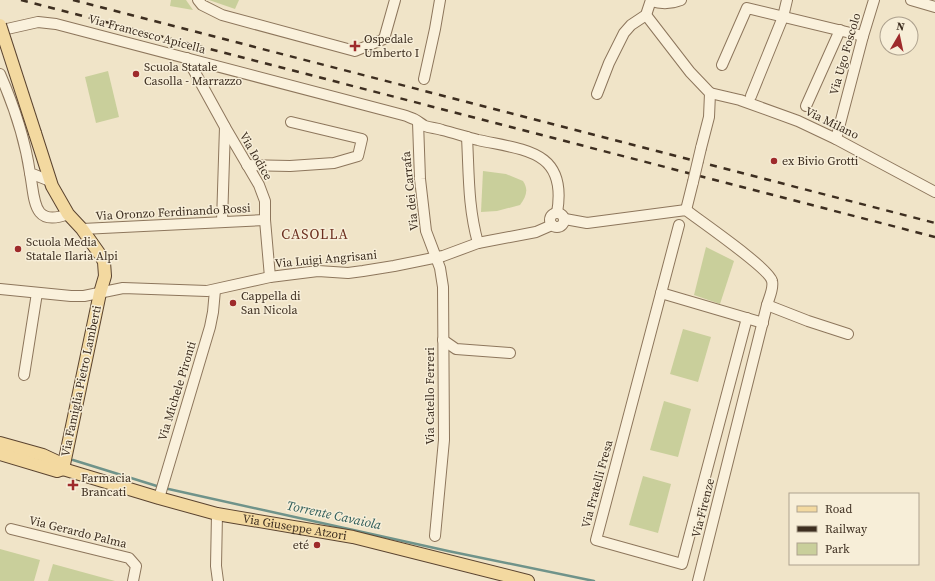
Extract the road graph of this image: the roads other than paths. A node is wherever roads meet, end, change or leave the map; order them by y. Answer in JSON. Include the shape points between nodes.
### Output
{"nodes":[{"id":1,"x":198,"y":0,"type":"edge"},
{"id":2,"x":395,"y":0,"type":"edge"},
{"id":3,"x":440,"y":0,"type":"edge"},
{"id":4,"x":651,"y":0,"type":"edge"},
{"id":5,"x":681,"y":0,"type":"edge"},
{"id":6,"x":788,"y":0,"type":"edge"},
{"id":7,"x":874,"y":0,"type":"edge"},
{"id":8,"x":911,"y":0,"type":"edge"},
{"id":9,"x":935,"y":7,"type":"edge"},
{"id":10,"x":646,"y":15,"type":"junction"},
{"id":11,"x":783,"y":17,"type":"junction"},
{"id":12,"x":4,"y":27,"type":"edge"},
{"id":13,"x":840,"y":30,"type":"junction"},
{"id":14,"x":863,"y":36,"type":"junction"},
{"id":15,"x":188,"y":58,"type":"junction"},
{"id":16,"x":722,"y":65,"type":"dead end"},
{"id":17,"x":0,"y":74,"type":"edge"},
{"id":18,"x":424,"y":79,"type":"dead end"},
{"id":19,"x":710,"y":93,"type":"junction"},
{"id":20,"x":597,"y":94,"type":"dead end"},
{"id":21,"x":751,"y":96,"type":"dead end"},
{"id":22,"x":806,"y":106,"type":"dead end"},
{"id":23,"x":291,"y":122,"type":"dead end"},
{"id":24,"x":418,"y":122,"type":"junction"},
{"id":25,"x":225,"y":127,"type":"junction"},
{"id":26,"x":467,"y":137,"type":"junction"},
{"id":27,"x":836,"y":139,"type":"junction"},
{"id":28,"x":39,"y":146,"type":"junction"},
{"id":29,"x":26,"y":148,"type":"junction"},
{"id":30,"x":247,"y":165,"type":"junction"},
{"id":31,"x":30,"y":173,"type":"junction"},
{"id":32,"x":50,"y":181,"type":"junction"},
{"id":33,"x":935,"y":192,"type":"edge"},
{"id":34,"x":686,"y":210,"type":"junction"},
{"id":35,"x":68,"y":214,"type":"junction"},
{"id":36,"x":265,"y":220,"type":"junction"},
{"id":37,"x":559,"y":221,"type":"junction"},
{"id":38,"x":222,"y":222,"type":"junction"},
{"id":39,"x":679,"y":225,"type":"dead end"},
{"id":40,"x":82,"y":229,"type":"junction"},
{"id":41,"x":478,"y":243,"type":"junction"},
{"id":42,"x":435,"y":257,"type":"junction"},
{"id":43,"x":270,"y":277,"type":"junction"},
{"id":44,"x":0,"y":289,"type":"edge"},
{"id":45,"x":215,"y":290,"type":"junction"},
{"id":46,"x":37,"y":293,"type":"junction"},
{"id":47,"x":100,"y":293,"type":"junction"},
{"id":48,"x":661,"y":293,"type":"junction"},
{"id":49,"x":768,"y":305,"type":"junction"},
{"id":50,"x":747,"y":318,"type":"junction"},
{"id":51,"x":763,"y":323,"type":"junction"},
{"id":52,"x":848,"y":334,"type":"dead end"},
{"id":53,"x":443,"y":340,"type":"junction"},
{"id":54,"x":510,"y":353,"type":"dead end"},
{"id":55,"x":24,"y":375,"type":"dead end"},
{"id":56,"x":716,"y":437,"type":"junction"},
{"id":57,"x":731,"y":441,"type":"junction"},
{"id":58,"x":0,"y":443,"type":"edge"},
{"id":59,"x":0,"y":454,"type":"edge"},
{"id":60,"x":63,"y":469,"type":"junction"},
{"id":61,"x":160,"y":495,"type":"junction"},
{"id":62,"x":218,"y":514,"type":"junction"},
{"id":63,"x":11,"y":529,"type":"dead end"},
{"id":64,"x":435,"y":536,"type":"dead end"},
{"id":65,"x":133,"y":581,"type":"edge"},
{"id":66,"x":218,"y":581,"type":"edge"},
{"id":67,"x":528,"y":581,"type":"edge"},
{"id":68,"x":698,"y":581,"type":"edge"}],
"edges":[{"from":1,"to":2,"type":"street","via":[[222,15],[355,51],[384,39]]},
{"from":3,"to":18,"type":"street"},
{"from":4,"to":5,"type":"street","via":[[661,3]]},
{"from":4,"to":10,"type":"street"},
{"from":6,"to":11,"type":"street"},
{"from":7,"to":14,"type":"street","name":"Via Ugo Foscolo"},
{"from":8,"to":9,"type":"street"},
{"from":10,"to":19,"type":"street","via":[[690,72]]},
{"from":10,"to":20,"type":"street","via":[[631,24],[624,34]]},
{"from":11,"to":13,"type":"street"},
{"from":11,"to":16,"type":"street","via":[[747,8]]},
{"from":11,"to":21,"type":"street"},
{"from":12,"to":15,"type":"street","name":"Via Francesco Apicella","via":[[38,22],[56,24]]},
{"from":12,"to":28,"type":"main road","name":"Via Famiglia Pietro Lamberti","bridge":true},
{"from":13,"to":14,"type":"street"},
{"from":13,"to":22,"type":"street"},
{"from":14,"to":27,"type":"street","name":"Via Ugo Foscolo"},
{"from":15,"to":24,"type":"street","name":"Via Francesco Apicella","via":[[403,115]]},
{"from":15,"to":25,"type":"street","name":"Via Iodice"},
{"from":17,"to":29,"type":"street"},
{"from":19,"to":27,"type":"street","name":"Via Milano","via":[[740,100],[798,121]]},
{"from":19,"to":34,"type":"street","bridge":true,"via":[[709,117]]},
{"from":23,"to":30,"type":"street","via":[[362,139],[358,156],[334,163]]},
{"from":24,"to":26,"type":"street","name":"Via Francesco Apicella"},
{"from":24,"to":42,"type":"street","name":"Via dei Carrafa","via":[[420,179],[426,232]]},
{"from":25,"to":30,"type":"street","name":"Via Iodice"},
{"from":25,"to":38,"type":"street"},
{"from":26,"to":37,"type":"street","name":"Via Francesco Apicella","via":[[528,151],[544,160],[556,174],[559,186]]},
{"from":26,"to":41,"type":"street","via":[[470,202]]},
{"from":27,"to":33,"type":"street","name":"Via Milano"},
{"from":28,"to":29,"type":"street"},
{"from":28,"to":32,"type":"main road","name":"Via Famiglia Pietro Lamberti"},
{"from":29,"to":31,"type":"street"},
{"from":30,"to":36,"type":"street","name":"Via Iodice","via":[[265,201]]},
{"from":31,"to":32,"type":"street"},
{"from":31,"to":35,"type":"street","via":[[40,214],[49,218]]},
{"from":32,"to":35,"type":"main road","name":"Via Famiglia Pietro Lamberti"},
{"from":34,"to":37,"type":"street","via":[[587,223]]},
{"from":34,"to":49,"type":"street","via":[[770,276],[773,282]]},
{"from":35,"to":40,"type":"main road","name":"Via Famiglia Pietro Lamberti"},
{"from":36,"to":38,"type":"street","name":"Via Oronzo Ferdinando Rossi"},
{"from":36,"to":43,"type":"street","name":"Via Iodice"},
{"from":37,"to":41,"type":"street","name":"Via Luigi Angrisani","via":[[536,232]]},
{"from":38,"to":40,"type":"street","name":"Via Oronzo Ferdinando Rossi"},
{"from":39,"to":48,"type":"street","name":"Via Fratelli Fresa"},
{"from":40,"to":47,"type":"main road","name":"Via Famiglia Pietro Lamberti","via":[[104,262],[105,276]]},
{"from":41,"to":42,"type":"street","name":"Via Luigi Angrisani","via":[[460,251]]},
{"from":42,"to":43,"type":"street","name":"Via Luigi Angrisani","via":[[348,273],[318,272]]},
{"from":42,"to":53,"type":"street","name":"Via Catello Ferreri","via":[[443,287]]},
{"from":43,"to":45,"type":"street","name":"Via Luigi Angrisani"},
{"from":44,"to":46,"type":"street","name":"Via Luigi Angrisani"},
{"from":45,"to":47,"type":"street","name":"Via Luigi Angrisani","via":[[123,288]]},
{"from":45,"to":61,"type":"street","name":"Via Michele Pironti","via":[[210,327]]},
{"from":46,"to":47,"type":"street","name":"Via Luigi Angrisani","via":[[71,296]]},
{"from":46,"to":55,"type":"street"},
{"from":47,"to":60,"type":"main road","name":"Via Famiglia Pietro Lamberti"},
{"from":48,"to":50,"type":"street"},
{"from":48,"to":56,"type":"street","name":"Via Fratelli Fresa","via":[[596,540],[682,564]]},
{"from":49,"to":51,"type":"street"},
{"from":49,"to":52,"type":"street"},
{"from":50,"to":51,"type":"street"},
{"from":50,"to":56,"type":"street","name":"Via Fratelli Fresa"},
{"from":51,"to":57,"type":"street","name":"Via Firenze"},
{"from":53,"to":54,"type":"street","via":[[456,349]]},
{"from":53,"to":64,"type":"street","name":"Via Catello Ferreri","via":[[444,440]]},
{"from":56,"to":57,"type":"street"},
{"from":57,"to":68,"type":"street","name":"Via Firenze"},
{"from":58,"to":60,"type":"main road","name":"Via Giuseppe Atzori","via":[[43,455],[58,462]]},
{"from":59,"to":60,"type":"main road","name":"Via Giuseppe Atzori","via":[[57,471]]},
{"from":60,"to":61,"type":"main road","name":"Via Giuseppe Atzori"},
{"from":61,"to":62,"type":"main road","name":"Via Giuseppe Atzori"},
{"from":62,"to":66,"type":"street"},
{"from":62,"to":67,"type":"main road","name":"Via Giuseppe Atzori","via":[[353,537]]},
{"from":63,"to":65,"type":"street","name":"Via Gerardo Palma","via":[[129,558],[136,566]]}]}
